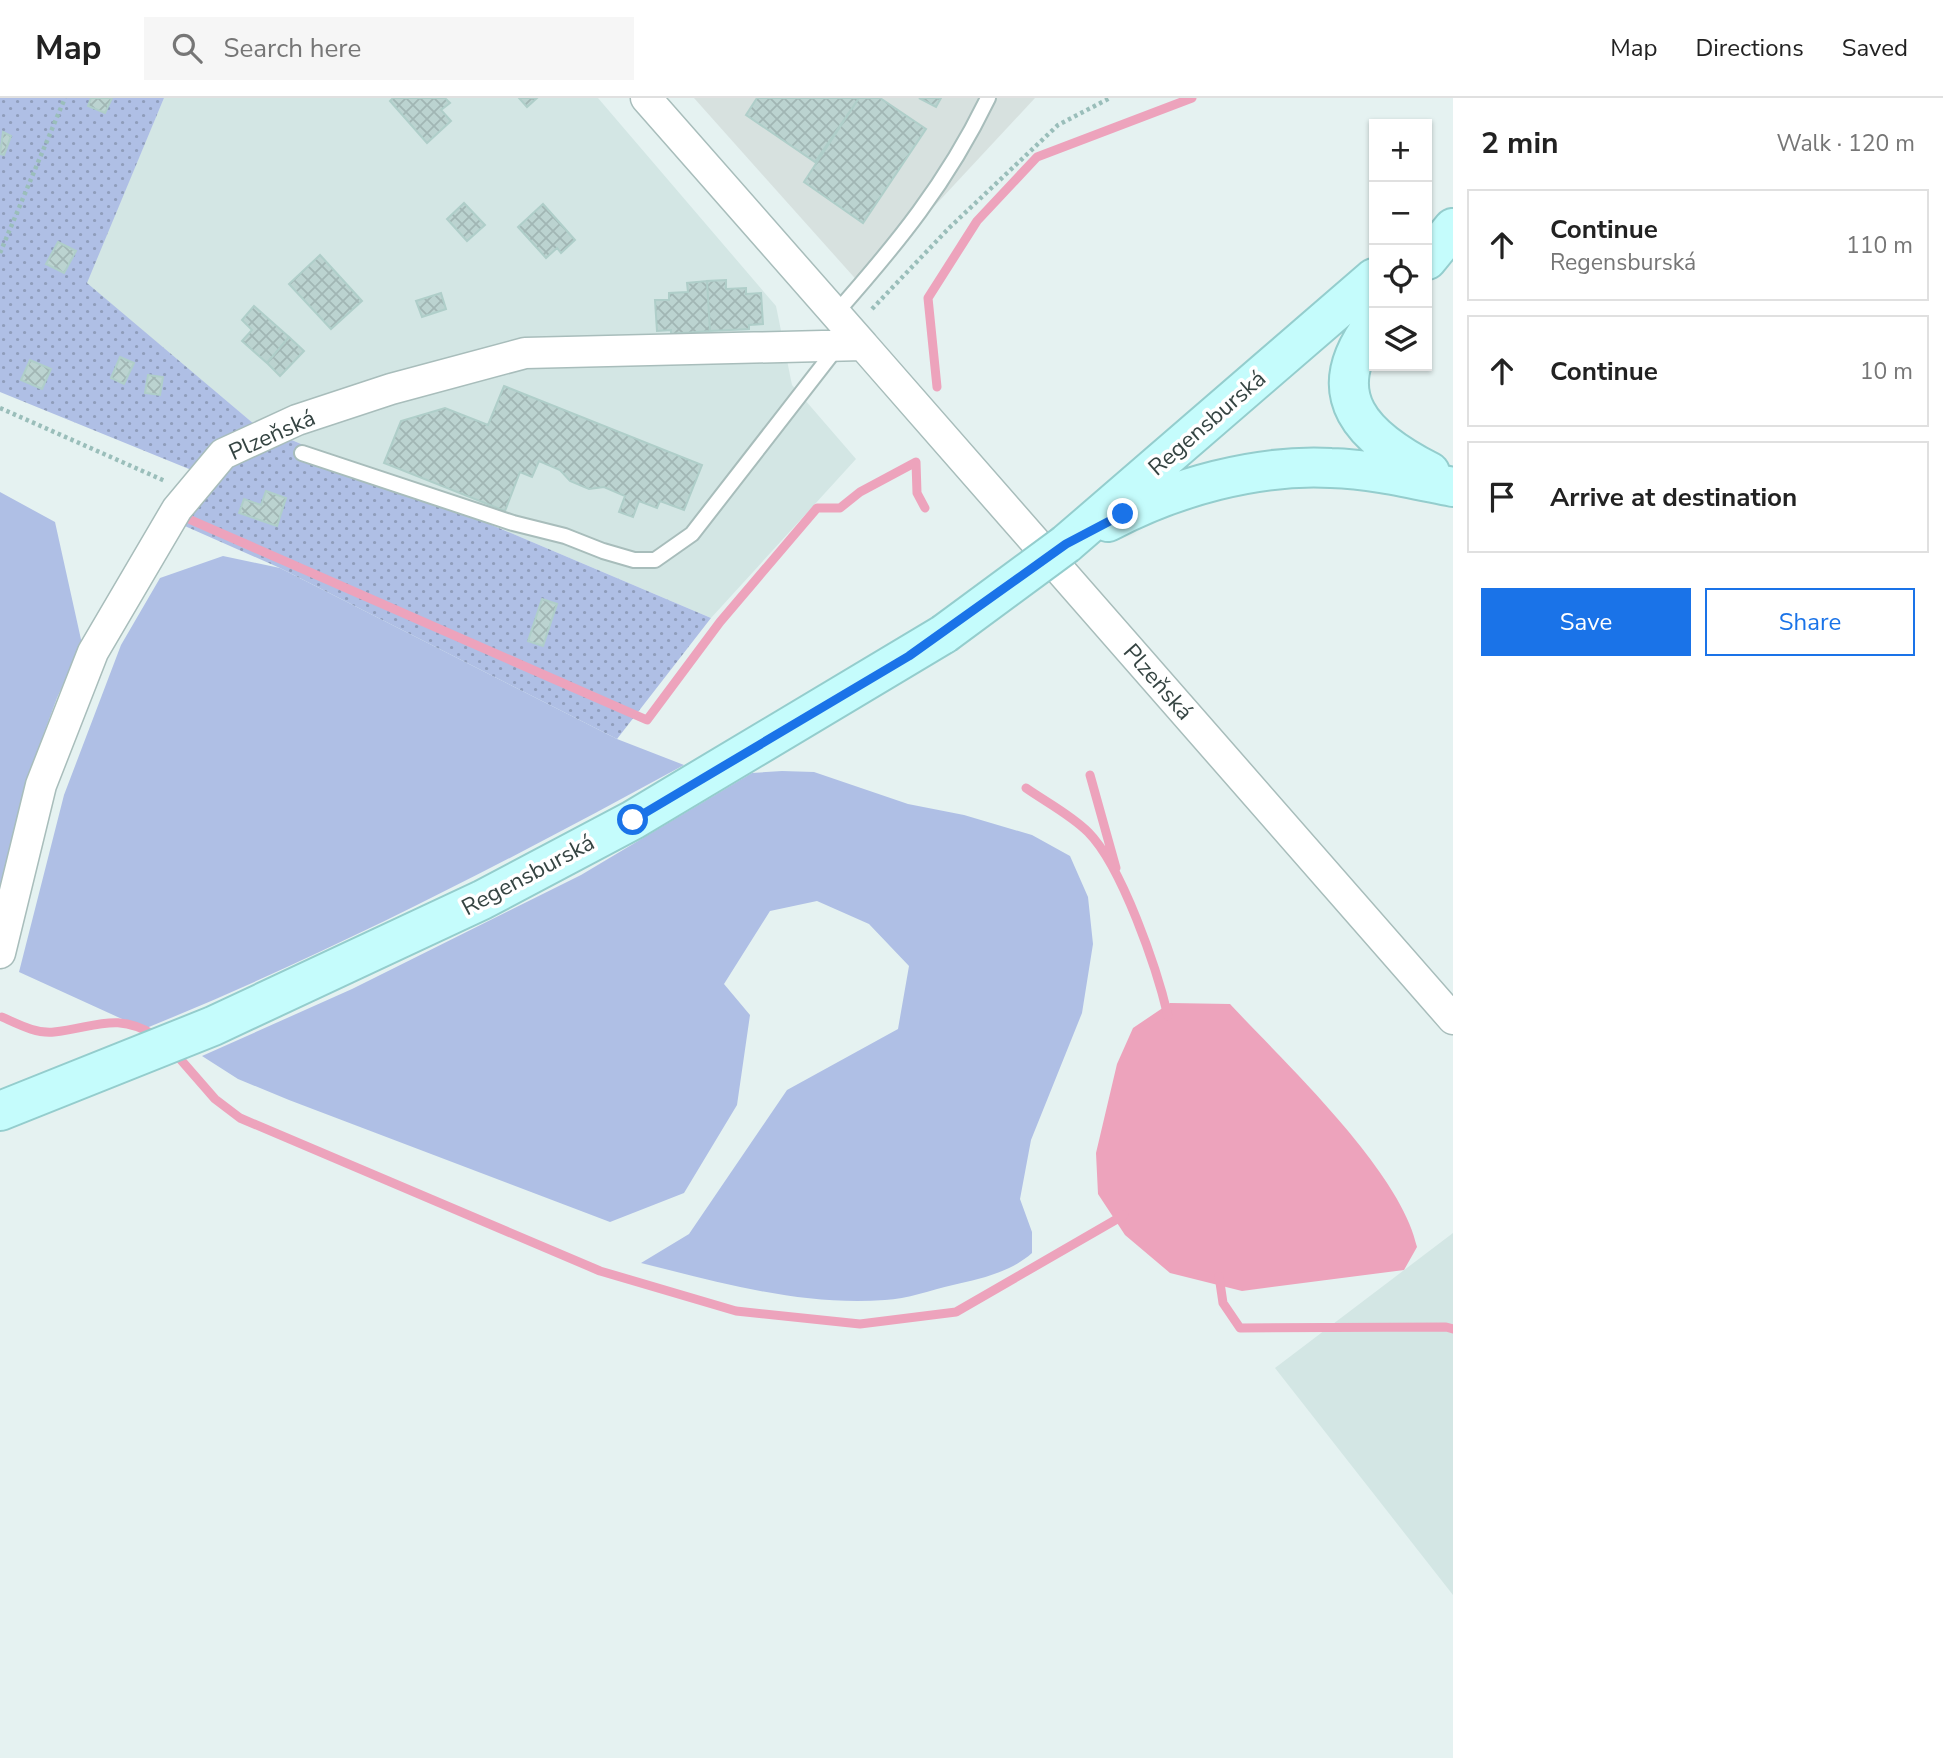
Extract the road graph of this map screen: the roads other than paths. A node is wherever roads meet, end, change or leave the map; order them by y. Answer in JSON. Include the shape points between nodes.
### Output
{"nodes":[{"id":1,"x":646,"y":98,"type":"edge"},
{"id":2,"x":988,"y":98,"type":"edge"},
{"id":3,"x":1453,"y":209,"type":"edge"},
{"id":4,"x":1432,"y":228,"type":"edge"},
{"id":5,"x":1453,"y":229,"type":"edge"},
{"id":6,"x":1432,"y":254,"type":"edge"},
{"id":7,"x":1369,"y":283,"type":"edge"},
{"id":8,"x":845,"y":332,"type":"junction"},
{"id":9,"x":1369,"y":332,"type":"edge"},
{"id":10,"x":302,"y":453,"type":"dead end"},
{"id":11,"x":1453,"y":486,"type":"edge"},
{"id":12,"x":1119,"y":508,"type":"junction"},
{"id":13,"x":0,"y":952,"type":"edge"},
{"id":14,"x":1453,"y":1019,"type":"edge"},
{"id":15,"x":0,"y":1111,"type":"edge"}],
"edges":[{"from":1,"to":8,"type":"street","name":"Plzeňská"},
{"from":2,"to":8,"type":"lane","via":[[965,145]]},
{"from":3,"to":4,"type":"main road"},
{"from":5,"to":6,"type":"main road"},
{"from":7,"to":12,"type":"main road","name":"Regensburská"},
{"from":8,"to":10,"type":"lane","via":[[692,534],[655,561],[603,551]]},
{"from":8,"to":13,"type":"street","name":"Plzeňská","via":[[525,353],[297,420],[223,454],[177,509],[93,653],[41,785]]},
{"from":8,"to":14,"type":"street","name":"Plzeňská"},
{"from":9,"to":11,"type":"main road","via":[[1349,383],[1353,408],[1370,435],[1386,449]]},
{"from":11,"to":12,"type":"main road","via":[[1358,470],[1283,468]]},
{"from":12,"to":15,"type":"main road","name":"Regensburská","bridge":true,"via":[[909,656],[562,859],[370,955],[213,1026]]}]}
